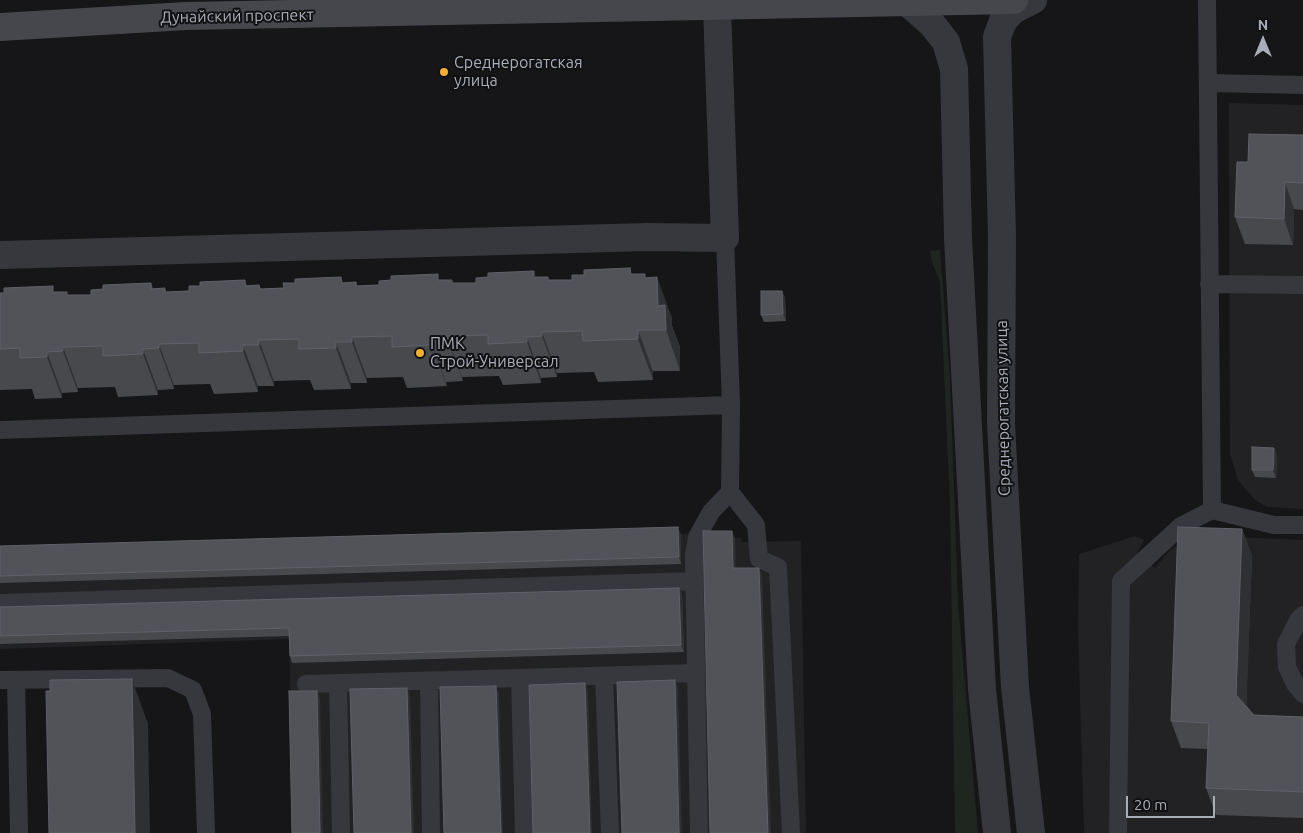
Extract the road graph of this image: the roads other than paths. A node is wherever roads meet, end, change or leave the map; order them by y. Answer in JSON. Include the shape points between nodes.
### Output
{"nodes":[{"id":1,"x":1014,"y":0,"type":"edge"},
{"id":2,"x":1033,"y":0,"type":"edge"},
{"id":3,"x":1207,"y":0,"type":"edge"},
{"id":4,"x":908,"y":3,"type":"junction"},
{"id":5,"x":718,"y":7,"type":"junction"},
{"id":6,"x":0,"y":27,"type":"edge"},
{"id":7,"x":1209,"y":83,"type":"junction"},
{"id":8,"x":1303,"y":85,"type":"edge"},
{"id":9,"x":725,"y":238,"type":"junction"},
{"id":10,"x":0,"y":255,"type":"edge"},
{"id":11,"x":1209,"y":284,"type":"junction"},
{"id":12,"x":1303,"y":285,"type":"edge"},
{"id":13,"x":731,"y":405,"type":"junction"},
{"id":14,"x":0,"y":430,"type":"edge"},
{"id":15,"x":730,"y":492,"type":"junction"},
{"id":16,"x":1212,"y":510,"type":"junction"},
{"id":17,"x":1303,"y":526,"type":"edge"},
{"id":18,"x":694,"y":581,"type":"junction"},
{"id":19,"x":0,"y":603,"type":"edge"},
{"id":20,"x":1303,"y":615,"type":"edge"},
{"id":21,"x":696,"y":673,"type":"junction"},
{"id":22,"x":604,"y":676,"type":"junction"},
{"id":23,"x":520,"y":678,"type":"junction"},
{"id":24,"x":8,"y":680,"type":"edge"},
{"id":25,"x":429,"y":681,"type":"junction"},
{"id":26,"x":306,"y":684,"type":"dead end"},
{"id":27,"x":338,"y":684,"type":"junction"},
{"id":28,"x":1303,"y":694,"type":"edge"},
{"id":29,"x":19,"y":833,"type":"edge"},
{"id":30,"x":206,"y":833,"type":"edge"},
{"id":31,"x":341,"y":833,"type":"edge"},
{"id":32,"x":431,"y":833,"type":"edge"},
{"id":33,"x":524,"y":833,"type":"edge"},
{"id":34,"x":610,"y":833,"type":"edge"},
{"id":35,"x":699,"y":833,"type":"edge"},
{"id":36,"x":791,"y":833,"type":"edge"},
{"id":37,"x":997,"y":833,"type":"edge"},
{"id":38,"x":1031,"y":833,"type":"edge"},
{"id":39,"x":1118,"y":833,"type":"edge"}],
"edges":[{"from":1,"to":4,"type":"main road","name":"Дунайский проспект"},
{"from":2,"to":38,"type":"street","name":"Среднерогатская улица","via":[[1013,10],[1003,21],[996,37],[1002,237],[1001,424],[1015,687]]},
{"from":3,"to":7,"type":"lane"},
{"from":4,"to":5,"type":"main road","name":"Дунайский проспект"},
{"from":4,"to":37,"type":"street","name":"Среднерогатская улица","via":[[932,24],[946,42],[954,69],[958,238],[982,689]]},
{"from":5,"to":6,"type":"main road","name":"Дунайский проспект","via":[[186,16]]},
{"from":5,"to":9,"type":"street"},
{"from":7,"to":8,"type":"lane"},
{"from":7,"to":11,"type":"lane"},
{"from":9,"to":10,"type":"street","via":[[647,237]]},
{"from":9,"to":13,"type":"lane"},
{"from":11,"to":12,"type":"lane"},
{"from":11,"to":16,"type":"lane"},
{"from":13,"to":14,"type":"lane"},
{"from":13,"to":15,"type":"lane"},
{"from":15,"to":18,"type":"lane","via":[[711,512],[697,537]]},
{"from":15,"to":36,"type":"lane","via":[[756,524],[759,559],[778,567]]},
{"from":16,"to":17,"type":"lane","via":[[1274,525]]},
{"from":16,"to":39,"type":"lane","via":[[1182,526],[1121,581]]},
{"from":18,"to":19,"type":"lane"},
{"from":18,"to":21,"type":"lane"},
{"from":20,"to":28,"type":"lane","via":[[1286,644],[1287,667]]},
{"from":21,"to":22,"type":"lane"},
{"from":21,"to":35,"type":"lane"},
{"from":22,"to":23,"type":"lane"},
{"from":22,"to":34,"type":"lane"},
{"from":23,"to":25,"type":"lane"},
{"from":23,"to":33,"type":"lane"},
{"from":24,"to":29,"type":"lane"},
{"from":24,"to":30,"type":"lane","via":[[168,678],[194,690],[202,714]]},
{"from":25,"to":27,"type":"lane"},
{"from":25,"to":32,"type":"lane"},
{"from":26,"to":27,"type":"lane"},
{"from":27,"to":31,"type":"lane"}]}
